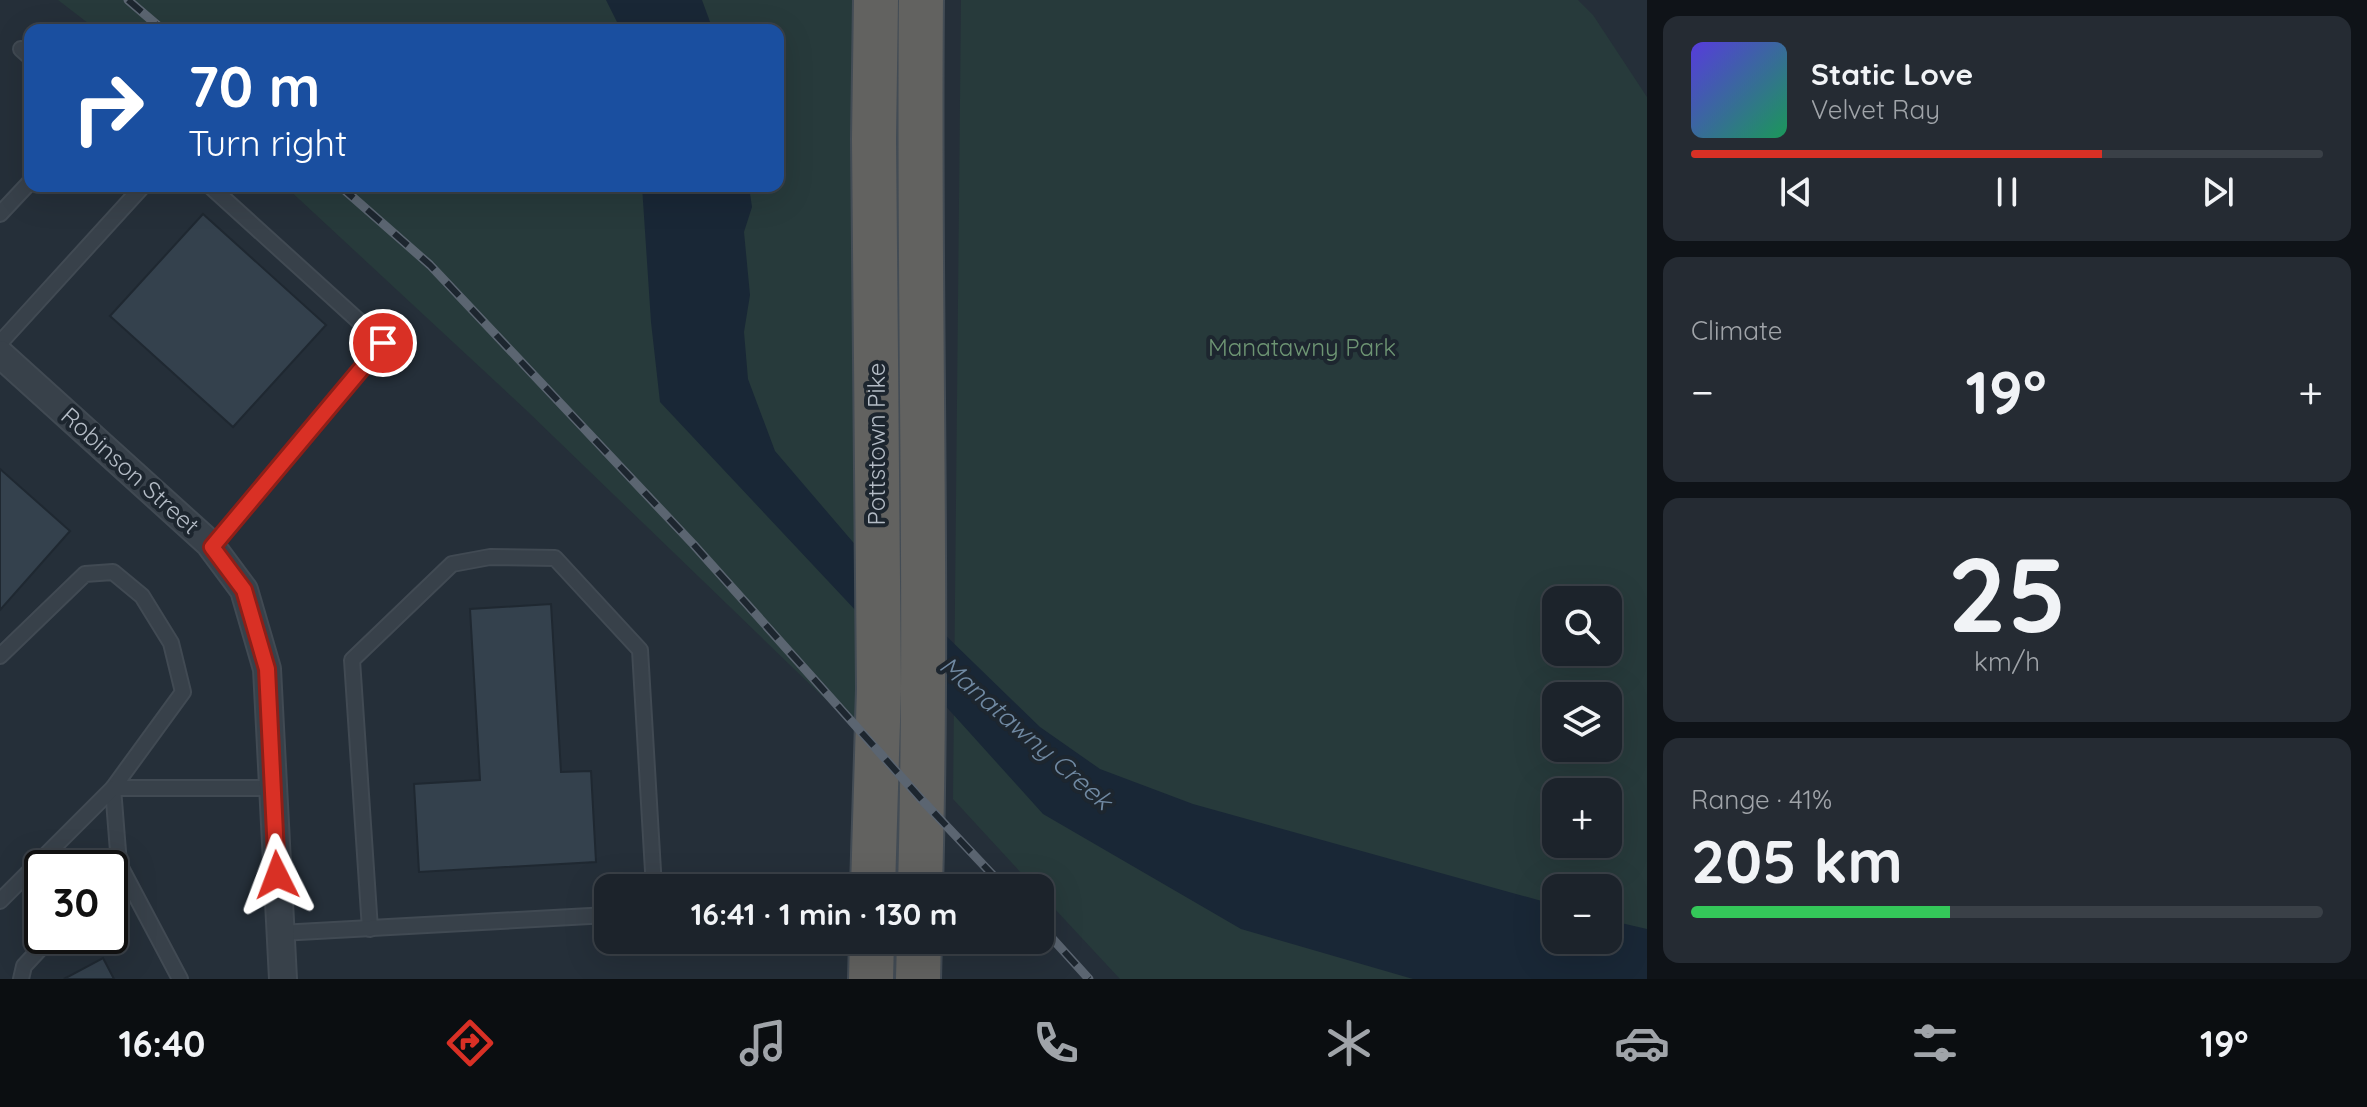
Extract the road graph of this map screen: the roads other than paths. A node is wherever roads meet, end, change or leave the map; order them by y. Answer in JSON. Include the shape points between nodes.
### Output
{"nodes":[{"id":1,"x":876,"y":0,"type":"edge"},
{"id":2,"x":921,"y":0,"type":"edge"},
{"id":3,"x":24,"y":188,"type":"edge"},
{"id":4,"x":138,"y":192,"type":"edge"},
{"id":5,"x":217,"y":192,"type":"edge"},
{"id":6,"x":0,"y":214,"type":"edge"},
{"id":7,"x":0,"y":343,"type":"edge"},
{"id":8,"x":0,"y":354,"type":"edge"},
{"id":9,"x":212,"y":547,"type":"junction"},
{"id":10,"x":0,"y":656,"type":"edge"},
{"id":11,"x":113,"y":788,"type":"junction"},
{"id":12,"x":273,"y":788,"type":"junction"},
{"id":13,"x":115,"y":850,"type":"edge"},
{"id":14,"x":653,"y":874,"type":"edge"},
{"id":15,"x":873,"y":874,"type":"edge"},
{"id":16,"x":920,"y":874,"type":"edge"},
{"id":17,"x":128,"y":891,"type":"edge"},
{"id":18,"x":0,"y":901,"type":"edge"},
{"id":19,"x":594,"y":916,"type":"edge"},
{"id":20,"x":370,"y":929,"type":"junction"},
{"id":21,"x":280,"y":933,"type":"junction"},
{"id":22,"x":35,"y":954,"type":"edge"},
{"id":23,"x":872,"y":954,"type":"edge"},
{"id":24,"x":919,"y":954,"type":"edge"},
{"id":25,"x":21,"y":979,"type":"edge"},
{"id":26,"x":180,"y":979,"type":"edge"},
{"id":27,"x":283,"y":979,"type":"edge"},
{"id":28,"x":871,"y":979,"type":"edge"},
{"id":29,"x":918,"y":979,"type":"edge"}],
"edges":[{"from":1,"to":15,"type":"highway","name":"Pottstown Pike","via":[[879,689]]},
{"from":2,"to":16,"type":"highway","name":"Pottstown Pike"},
{"from":3,"to":6,"type":"lane"},
{"from":4,"to":7,"type":"lane"},
{"from":5,"to":9,"type":"lane","via":[[383,343]]},
{"from":8,"to":9,"type":"street","name":"Robinson Street"},
{"from":9,"to":12,"type":"street","name":"Robinson Street","via":[[244,590],[267,669]]},
{"from":10,"to":11,"type":"lane","via":[[85,574],[113,572],[142,596],[171,643],[183,692]]},
{"from":11,"to":12,"type":"lane"},
{"from":11,"to":13,"type":"lane"},
{"from":11,"to":18,"type":"lane"},
{"from":12,"to":21,"type":"street","name":"Robinson Street"},
{"from":14,"to":20,"type":"lane","via":[[640,650],[555,558],[490,557],[452,564],[352,660]]},
{"from":17,"to":26,"type":"lane"},
{"from":19,"to":20,"type":"lane"},
{"from":20,"to":21,"type":"lane"},
{"from":21,"to":27,"type":"street","name":"Robinson Street"},
{"from":22,"to":25,"type":"lane"},
{"from":23,"to":28,"type":"highway"},
{"from":24,"to":29,"type":"highway"}]}
